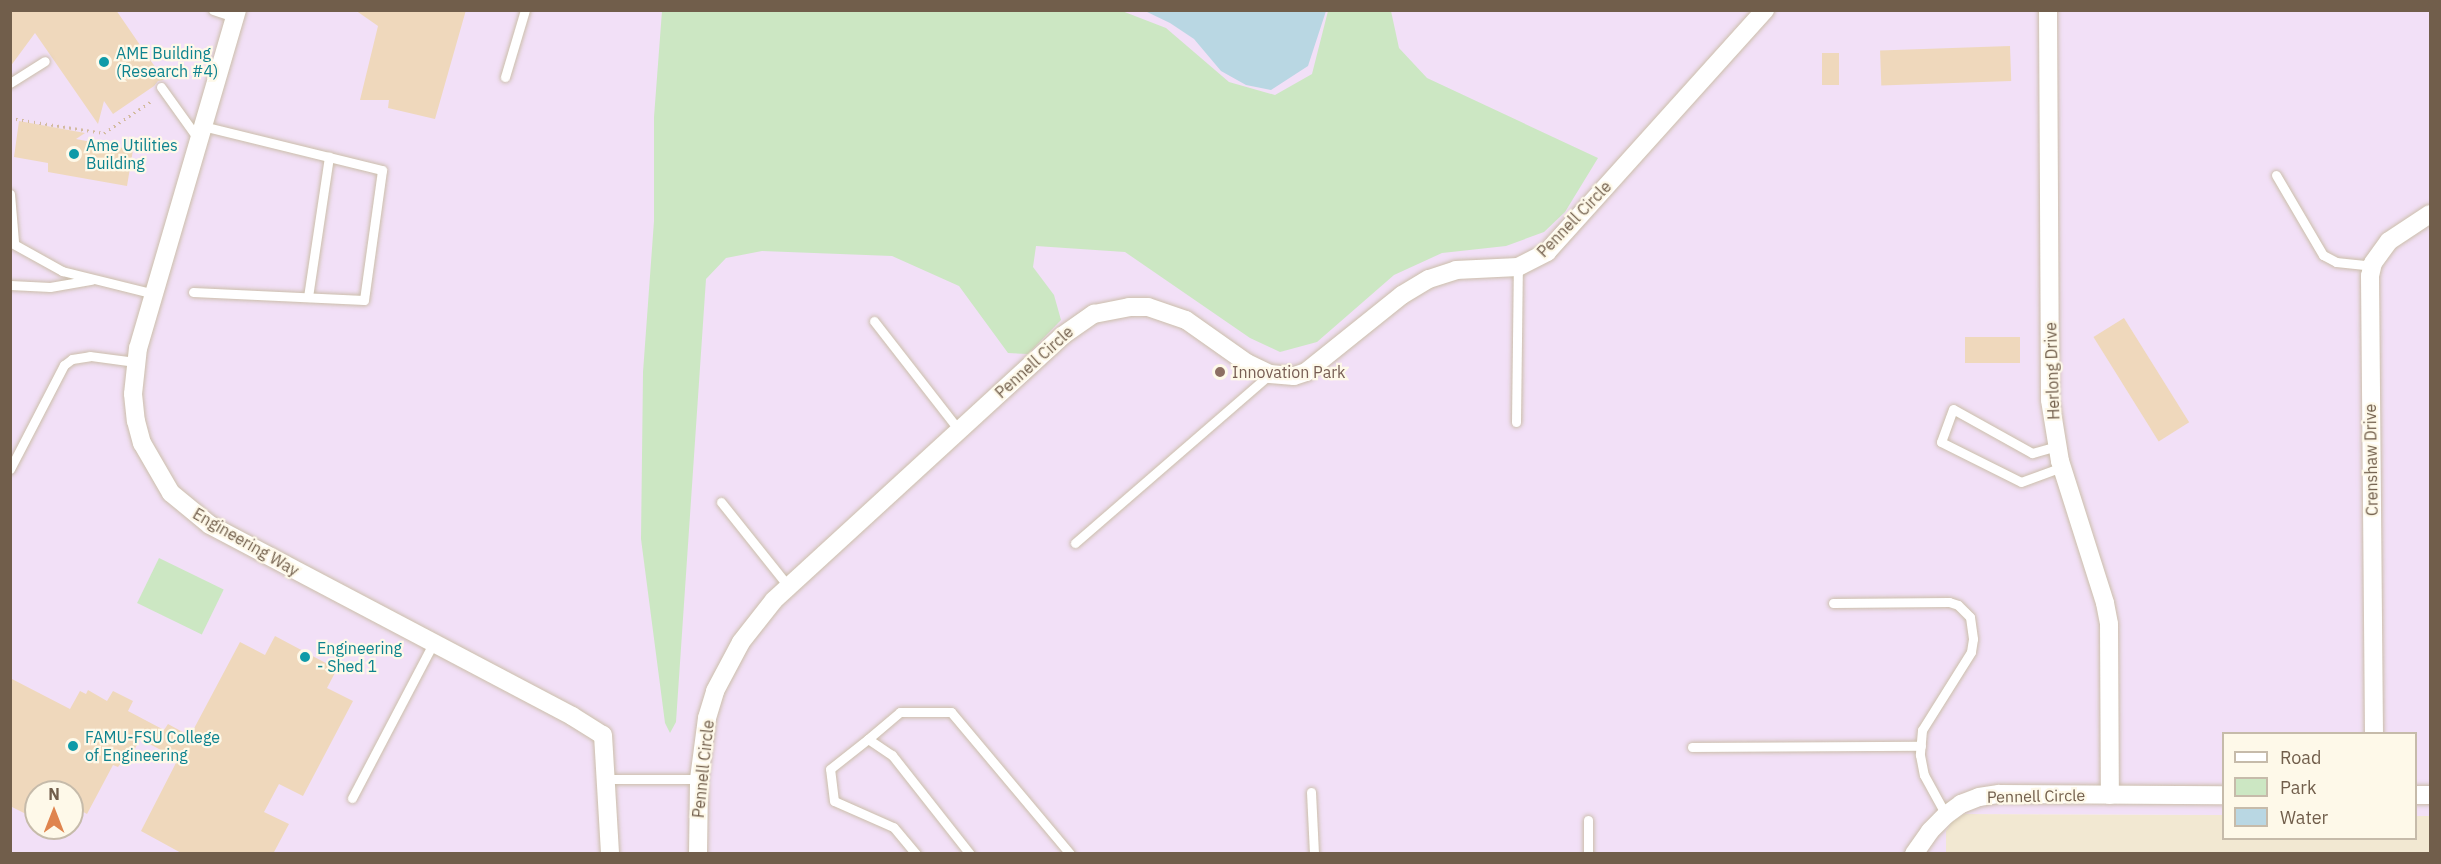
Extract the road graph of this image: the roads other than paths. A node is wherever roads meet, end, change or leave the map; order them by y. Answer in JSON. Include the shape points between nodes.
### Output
{"nodes":[{"id":1,"x":213,"y":10,"type":"edge"},
{"id":2,"x":525,"y":10,"type":"edge"},
{"id":3,"x":1765,"y":10,"type":"edge"},
{"id":4,"x":2048,"y":10,"type":"edge"},
{"id":5,"x":236,"y":14,"type":"edge"},
{"id":6,"x":45,"y":62,"type":"dead end"},
{"id":7,"x":505,"y":77,"type":"dead end"},
{"id":8,"x":10,"y":82,"type":"edge"},
{"id":9,"x":163,"y":89,"type":"road end"},
{"id":10,"x":201,"y":133,"type":"junction"},
{"id":11,"x":329,"y":157,"type":"junction"},
{"id":12,"x":2276,"y":175,"type":"dead end"},
{"id":13,"x":10,"y":194,"type":"edge"},
{"id":14,"x":2430,"y":214,"type":"edge"},
{"id":15,"x":12,"y":242,"type":"edge"},
{"id":16,"x":2373,"y":266,"type":"junction"},
{"id":17,"x":1518,"y":267,"type":"junction"},
{"id":18,"x":94,"y":280,"type":"junction"},
{"id":19,"x":10,"y":285,"type":"edge"},
{"id":20,"x":193,"y":292,"type":"dead end"},
{"id":21,"x":154,"y":294,"type":"junction"},
{"id":22,"x":308,"y":297,"type":"junction"},
{"id":23,"x":874,"y":321,"type":"dead end"},
{"id":24,"x":135,"y":362,"type":"junction"},
{"id":25,"x":1270,"y":374,"type":"junction"},
{"id":26,"x":1516,"y":422,"type":"dead end"},
{"id":27,"x":959,"y":430,"type":"junction"},
{"id":28,"x":2057,"y":446,"type":"junction"},
{"id":29,"x":2062,"y":467,"type":"junction"},
{"id":30,"x":10,"y":469,"type":"edge"},
{"id":31,"x":721,"y":502,"type":"dead end"},
{"id":32,"x":1074,"y":543,"type":"dead end"},
{"id":33,"x":788,"y":586,"type":"junction"},
{"id":34,"x":1833,"y":603,"type":"dead end"},
{"id":35,"x":433,"y":644,"type":"junction"},
{"id":36,"x":2374,"y":732,"type":"edge"},
{"id":37,"x":868,"y":739,"type":"junction"},
{"id":38,"x":1921,"y":746,"type":"junction"},
{"id":39,"x":1692,"y":747,"type":"dead end"},
{"id":40,"x":607,"y":779,"type":"junction"},
{"id":41,"x":699,"y":779,"type":"junction"},
{"id":42,"x":1311,"y":792,"type":"dead end"},
{"id":43,"x":2110,"y":795,"type":"junction"},
{"id":44,"x":2222,"y":795,"type":"edge"},
{"id":45,"x":352,"y":798,"type":"dead end"},
{"id":46,"x":1946,"y":814,"type":"junction"},
{"id":47,"x":1588,"y":820,"type":"dead end"},
{"id":48,"x":610,"y":854,"type":"edge"},
{"id":49,"x":698,"y":854,"type":"edge"},
{"id":50,"x":916,"y":854,"type":"edge"},
{"id":51,"x":970,"y":854,"type":"edge"},
{"id":52,"x":1070,"y":854,"type":"edge"},
{"id":53,"x":1314,"y":854,"type":"edge"},
{"id":54,"x":1588,"y":854,"type":"edge"},
{"id":55,"x":1914,"y":854,"type":"edge"}],
"edges":[{"from":1,"to":5,"type":"lane"},
{"from":2,"to":7,"type":"lane"},
{"from":3,"to":17,"type":"street","name":"Pennell Circle","via":[[1547,252]]},
{"from":4,"to":28,"type":"street","name":"Herlong Drive","via":[[2050,400]]},
{"from":5,"to":10,"type":"street","name":"Engineering Way"},
{"from":6,"to":8,"type":"lane"},
{"from":9,"to":10,"type":"lane"},
{"from":10,"to":11,"type":"lane"},
{"from":10,"to":21,"type":"street","name":"Engineering Way"},
{"from":11,"to":22,"type":"lane"},
{"from":11,"to":22,"type":"lane","via":[[382,170],[364,300]]},
{"from":12,"to":16,"type":"lane","via":[[2323,255],[2336,262]]},
{"from":13,"to":15,"type":"lane"},
{"from":14,"to":16,"type":"street","name":"Crenshaw Drive","via":[[2389,241]]},
{"from":15,"to":18,"type":"lane","via":[[62,271]]},
{"from":16,"to":36,"type":"street","name":"Crenshaw Drive","via":[[2370,292]]},
{"from":17,"to":25,"type":"street","name":"Pennell Circle","via":[[1456,270],[1429,279],[1306,372],[1294,376]]},
{"from":17,"to":26,"type":"lane"},
{"from":18,"to":19,"type":"lane","via":[[50,287]]},
{"from":18,"to":21,"type":"lane"},
{"from":20,"to":22,"type":"lane"},
{"from":21,"to":24,"type":"street","name":"Engineering Way"},
{"from":23,"to":27,"type":"lane"},
{"from":24,"to":30,"type":"lane","via":[[90,356],[72,359],[64,365]]},
{"from":24,"to":35,"type":"street","name":"Engineering Way","via":[[136,421],[152,464],[171,493],[235,540]]},
{"from":25,"to":27,"type":"street","name":"Pennell Circle","via":[[1247,363],[1202,329],[1168,312],[1112,309],[1094,314],[1062,336]]},
{"from":25,"to":32,"type":"lane"},
{"from":27,"to":33,"type":"street","name":"Pennell Circle"},
{"from":28,"to":29,"type":"street","name":"Herlong Drive"},
{"from":28,"to":29,"type":"lane","via":[[2032,453],[1953,409],[1941,442],[2021,482]]},
{"from":29,"to":43,"type":"street","name":"Herlong Drive","via":[[2109,624]]},
{"from":31,"to":33,"type":"lane"},
{"from":33,"to":41,"type":"street","name":"Pennell Circle","via":[[756,621],[727,665],[707,718]]},
{"from":34,"to":38,"type":"lane","via":[[1949,602],[1970,617],[1971,652],[1926,723]]},
{"from":35,"to":40,"type":"street","name":"Engineering Way","via":[[603,735]]},
{"from":35,"to":45,"type":"lane"},
{"from":37,"to":50,"type":"lane","via":[[830,769],[834,801],[893,827]]},
{"from":37,"to":51,"type":"lane","via":[[892,755]]},
{"from":37,"to":52,"type":"lane","via":[[900,712],[951,712]]},
{"from":38,"to":39,"type":"lane"},
{"from":38,"to":46,"type":"lane","via":[[1924,775]]},
{"from":40,"to":41,"type":"lane"},
{"from":40,"to":48,"type":"street","name":"Engineering Way"},
{"from":41,"to":49,"type":"street","name":"Pennell Circle"},
{"from":42,"to":53,"type":"lane"},
{"from":43,"to":44,"type":"street","name":"Pennell Circle"},
{"from":43,"to":46,"type":"street","name":"Pennell Circle","via":[[1999,794],[1979,797]]},
{"from":46,"to":55,"type":"street","name":"Pennell Circle"},
{"from":47,"to":54,"type":"lane"}]}
